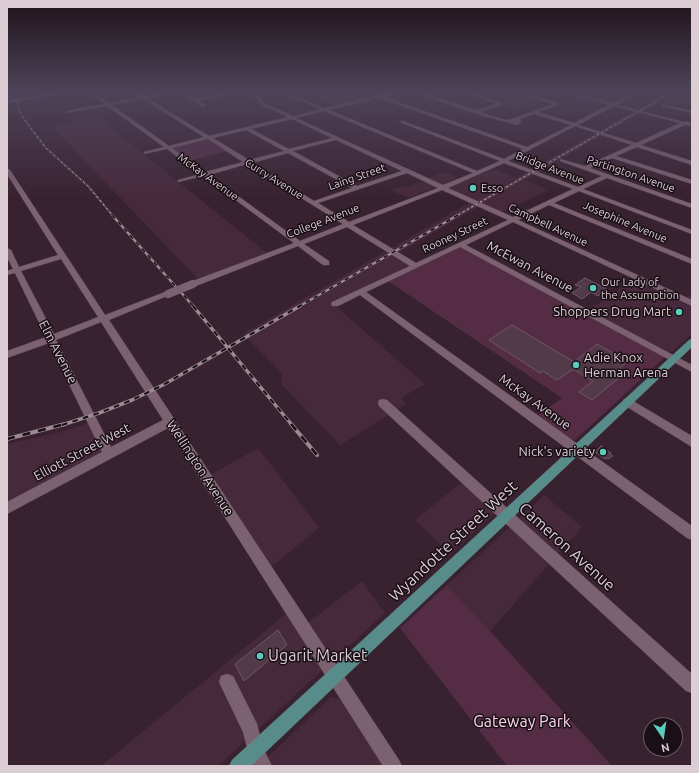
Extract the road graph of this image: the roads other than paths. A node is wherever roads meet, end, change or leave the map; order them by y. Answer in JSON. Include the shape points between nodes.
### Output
{"nodes":[{"id":1,"x":139,"y":127,"type":"edge"},
{"id":2,"x":190,"y":127,"type":"edge"},
{"id":3,"x":256,"y":127,"type":"edge"},
{"id":4,"x":313,"y":127,"type":"edge"},
{"id":5,"x":366,"y":127,"type":"edge"},
{"id":6,"x":414,"y":127,"type":"edge"},
{"id":7,"x":466,"y":127,"type":"edge"},
{"id":8,"x":572,"y":127,"type":"edge"},
{"id":9,"x":582,"y":127,"type":"edge"},
{"id":10,"x":675,"y":127,"type":"edge"},
{"id":11,"x":248,"y":129,"type":"junction"},
{"id":12,"x":208,"y":138,"type":"junction"},
{"id":13,"x":336,"y":138,"type":"junction"},
{"id":14,"x":535,"y":138,"type":"dead end"},
{"id":15,"x":541,"y":142,"type":"junction"},
{"id":16,"x":635,"y":146,"type":"junction"},
{"id":17,"x":168,"y":148,"type":"junction"},
{"id":18,"x":528,"y":149,"type":"junction"},
{"id":19,"x":290,"y":151,"type":"junction"},
{"id":20,"x":146,"y":153,"type":"dead end"},
{"id":21,"x":611,"y":156,"type":"junction"},
{"id":22,"x":562,"y":160,"type":"dead end"},
{"id":23,"x":504,"y":161,"type":"junction"},
{"id":24,"x":248,"y":163,"type":"junction"},
{"id":25,"x":692,"y":163,"type":"edge"},
{"id":26,"x":585,"y":168,"type":"junction"},
{"id":27,"x":407,"y":171,"type":"junction"},
{"id":28,"x":476,"y":173,"type":"junction"},
{"id":29,"x":8,"y":175,"type":"edge"},
{"id":30,"x":205,"y":175,"type":"junction"},
{"id":31,"x":606,"y":176,"type":"junction"},
{"id":32,"x":180,"y":181,"type":"dead end"},
{"id":33,"x":692,"y":182,"type":"edge"},
{"id":34,"x":443,"y":187,"type":"junction"},
{"id":35,"x":358,"y":188,"type":"junction"},
{"id":36,"x":578,"y":189,"type":"junction"},
{"id":37,"x":313,"y":203,"type":"junction"},
{"id":38,"x":549,"y":203,"type":"junction"},
{"id":39,"x":692,"y":206,"type":"edge"},
{"id":40,"x":513,"y":220,"type":"junction"},
{"id":41,"x":348,"y":224,"type":"junction"},
{"id":42,"x":692,"y":232,"type":"edge"},
{"id":43,"x":299,"y":243,"type":"junction"},
{"id":44,"x":461,"y":244,"type":"junction"},
{"id":45,"x":7,"y":250,"type":"edge"},
{"id":46,"x":62,"y":256,"type":"junction"},
{"id":47,"x":692,"y":262,"type":"edge"},
{"id":48,"x":326,"y":263,"type":"dead end"},
{"id":49,"x":415,"y":266,"type":"junction"},
{"id":50,"x":17,"y":270,"type":"junction"},
{"id":51,"x":7,"y":273,"type":"edge"},
{"id":52,"x":360,"y":292,"type":"junction"},
{"id":53,"x":692,"y":303,"type":"edge"},
{"id":54,"x":335,"y":304,"type":"dead end"},
{"id":55,"x":103,"y":319,"type":"junction"},
{"id":56,"x":51,"y":338,"type":"junction"},
{"id":57,"x":692,"y":342,"type":"edge"},
{"id":58,"x":7,"y":356,"type":"edge"},
{"id":59,"x":673,"y":359,"type":"junction"},
{"id":60,"x":692,"y":369,"type":"edge"},
{"id":61,"x":628,"y":402,"type":"junction"},
{"id":62,"x":383,"y":403,"type":"dead end"},
{"id":63,"x":170,"y":422,"type":"junction"},
{"id":64,"x":692,"y":442,"type":"edge"},
{"id":65,"x":576,"y":450,"type":"junction"},
{"id":66,"x":109,"y":454,"type":"junction"},
{"id":67,"x":7,"y":508,"type":"edge"},
{"id":68,"x":506,"y":516,"type":"junction"},
{"id":69,"x":692,"y":534,"type":"edge"},
{"id":70,"x":334,"y":675,"type":"junction"},
{"id":71,"x":227,"y":682,"type":"dead end"},
{"id":72,"x":692,"y":685,"type":"edge"},
{"id":73,"x":255,"y":750,"type":"junction"},
{"id":74,"x":238,"y":766,"type":"edge"},
{"id":75,"x":263,"y":766,"type":"edge"},
{"id":76,"x":393,"y":766,"type":"edge"}],
"edges":[{"from":1,"to":17,"type":"street","name":"McKay Avenue"},
{"from":2,"to":12,"type":"street","name":"Curry Avenue"},
{"from":3,"to":11,"type":"street"},
{"from":4,"to":13,"type":"street","name":"Campbell Avenue"},
{"from":5,"to":28,"type":"street"},
{"from":6,"to":23,"type":"street","name":"Bridge Avenue"},
{"from":7,"to":18,"type":"street"},
{"from":8,"to":15,"type":"street","name":"College Avenue"},
{"from":9,"to":16,"type":"street"},
{"from":10,"to":16,"type":"street"},
{"from":11,"to":12,"type":"street"},
{"from":11,"to":19,"type":"street"},
{"from":12,"to":17,"type":"street"},
{"from":12,"to":24,"type":"street","name":"Curry Avenue"},
{"from":13,"to":19,"type":"street"},
{"from":13,"to":27,"type":"street","name":"Campbell Avenue"},
{"from":14,"to":15,"type":"street"},
{"from":15,"to":18,"type":"street","name":"College Avenue"},
{"from":16,"to":21,"type":"street"},
{"from":16,"to":25,"type":"street"},
{"from":17,"to":20,"type":"street"},
{"from":17,"to":30,"type":"street","name":"McKay Avenue"},
{"from":18,"to":23,"type":"street","name":"College Avenue"},
{"from":19,"to":24,"type":"street"},
{"from":19,"to":35,"type":"street"},
{"from":21,"to":26,"type":"street"},
{"from":21,"to":33,"type":"street"},
{"from":22,"to":26,"type":"street","name":"Partington Avenue"},
{"from":23,"to":28,"type":"street","name":"College Avenue"},
{"from":23,"to":36,"type":"street","name":"Bridge Avenue"},
{"from":24,"to":30,"type":"street"},
{"from":24,"to":37,"type":"street","name":"Curry Avenue"},
{"from":26,"to":31,"type":"street","name":"Partington Avenue"},
{"from":27,"to":34,"type":"street","name":"Campbell Avenue"},
{"from":27,"to":35,"type":"street","name":"Laing Street"},
{"from":28,"to":34,"type":"street","name":"College Avenue"},
{"from":29,"to":46,"type":"street","name":"Wellington Avenue"},
{"from":30,"to":32,"type":"street"},
{"from":30,"to":43,"type":"street","name":"McKay Avenue"},
{"from":31,"to":36,"type":"street","name":"Rooney Street"},
{"from":31,"to":39,"type":"street","name":"Partington Avenue"},
{"from":34,"to":40,"type":"street","name":"Campbell Avenue"},
{"from":34,"to":41,"type":"street","name":"College Avenue"},
{"from":35,"to":37,"type":"street","name":"Laing Street"},
{"from":36,"to":38,"type":"street","name":"Rooney Street"},
{"from":36,"to":42,"type":"street","name":"Bridge Avenue"},
{"from":37,"to":41,"type":"street","name":"Curry Avenue"},
{"from":38,"to":40,"type":"street","name":"Rooney Street"},
{"from":38,"to":47,"type":"street","name":"Josephine Avenue"},
{"from":40,"to":44,"type":"street","name":"Rooney Street"},
{"from":40,"to":53,"type":"street","name":"Campbell Avenue"},
{"from":41,"to":43,"type":"street","name":"College Avenue"},
{"from":41,"to":49,"type":"street","name":"Curry Avenue"},
{"from":43,"to":48,"type":"street","name":"McKay Avenue"},
{"from":43,"to":55,"type":"street","name":"College Avenue","bridge":true},
{"from":44,"to":49,"type":"street","name":"Rooney Street"},
{"from":44,"to":59,"type":"street","name":"McEwan Avenue"},
{"from":45,"to":50,"type":"street","name":"Elm Avenue"},
{"from":46,"to":50,"type":"street"},
{"from":46,"to":55,"type":"street","name":"Wellington Avenue"},
{"from":49,"to":52,"type":"street","name":"Rooney Street"},
{"from":50,"to":51,"type":"street"},
{"from":50,"to":56,"type":"street","name":"Elm Avenue"},
{"from":52,"to":54,"type":"street","name":"Rooney Street"},
{"from":52,"to":65,"type":"street","name":"McKay Avenue"},
{"from":55,"to":56,"type":"street","name":"College Avenue"},
{"from":55,"to":63,"type":"street","name":"Wellington Avenue"},
{"from":56,"to":58,"type":"street","name":"College Avenue"},
{"from":56,"to":66,"type":"street","name":"Elm Avenue"},
{"from":57,"to":59,"type":"main road","name":"Wyandotte Street West"},
{"from":59,"to":60,"type":"street","name":"McEwan Avenue"},
{"from":59,"to":61,"type":"main road","name":"Wyandotte Street West"},
{"from":61,"to":64,"type":"street"},
{"from":61,"to":65,"type":"main road","name":"Wyandotte Street West"},
{"from":62,"to":68,"type":"street","name":"Cameron Avenue"},
{"from":63,"to":66,"type":"street","name":"Elliott Street West"},
{"from":63,"to":70,"type":"street","name":"Wellington Avenue"},
{"from":65,"to":68,"type":"main road","name":"Wyandotte Street West"},
{"from":65,"to":69,"type":"street","name":"McKay Avenue"},
{"from":66,"to":67,"type":"street","name":"Elliott Street West"},
{"from":68,"to":70,"type":"main road","name":"Wyandotte Street West"},
{"from":68,"to":72,"type":"street","name":"Cameron Avenue"},
{"from":70,"to":73,"type":"main road","name":"Wyandotte Street West"},
{"from":70,"to":76,"type":"street","name":"Wellington Avenue"},
{"from":71,"to":73,"type":"street","via":[[251,730]]},
{"from":73,"to":74,"type":"main road","name":"Wyandotte Street West"},
{"from":73,"to":75,"type":"street"}]}
